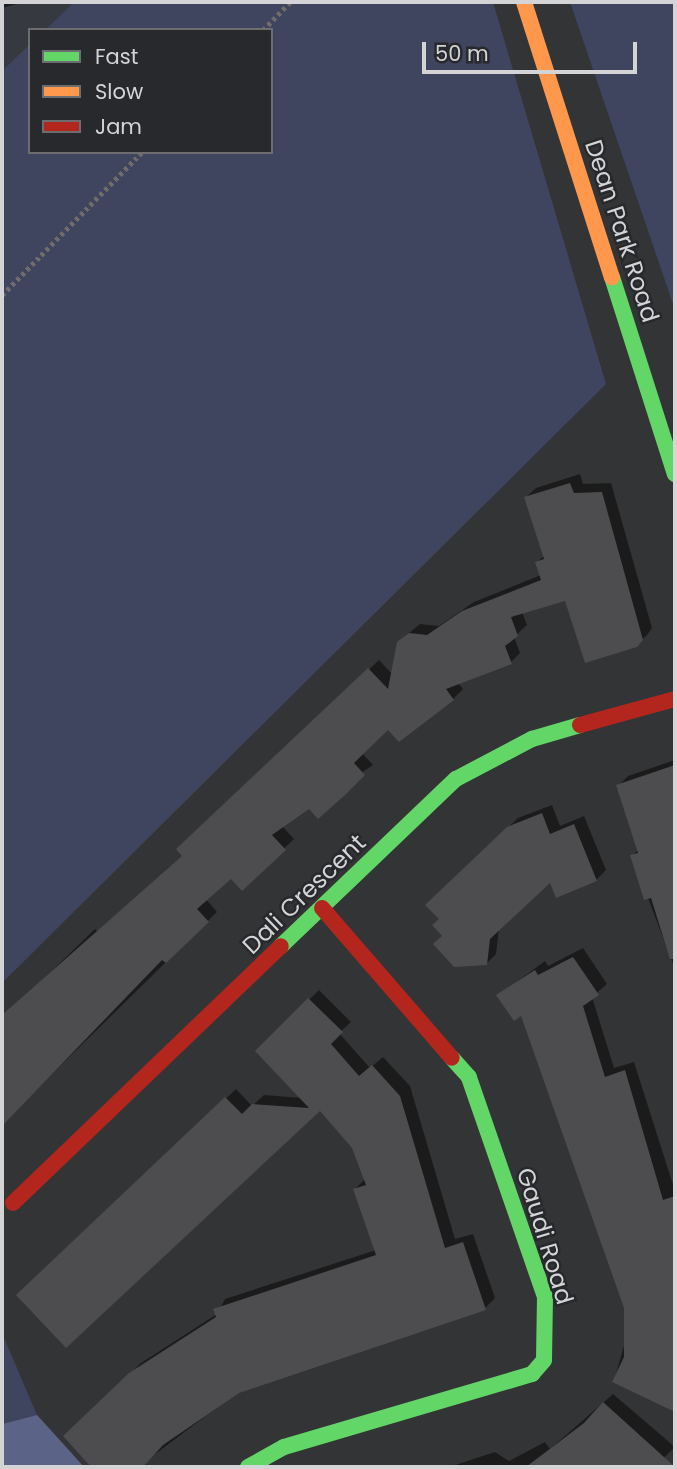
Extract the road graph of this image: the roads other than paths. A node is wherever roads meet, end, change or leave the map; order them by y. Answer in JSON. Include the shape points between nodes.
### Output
{"nodes":[{"id":1,"x":524,"y":2,"type":"edge"},
{"id":2,"x":675,"y":474,"type":"edge"},
{"id":3,"x":675,"y":699,"type":"edge"},
{"id":4,"x":322,"y":908,"type":"junction"},
{"id":5,"x":13,"y":1203,"type":"dead end"},
{"id":6,"x":248,"y":1467,"type":"edge"}],
"edges":[{"from":1,"to":2,"type":"street","name":"Dean Park Road"},
{"from":3,"to":4,"type":"street","name":"Dali Crescent","via":[[532,738],[485,760],[456,779]]},
{"from":4,"to":5,"type":"street","name":"Dali Crescent"},
{"from":4,"to":6,"type":"street","name":"Gaudi Road","via":[[469,1077],[545,1297],[549,1335],[544,1360],[532,1374],[285,1447]]}]}
